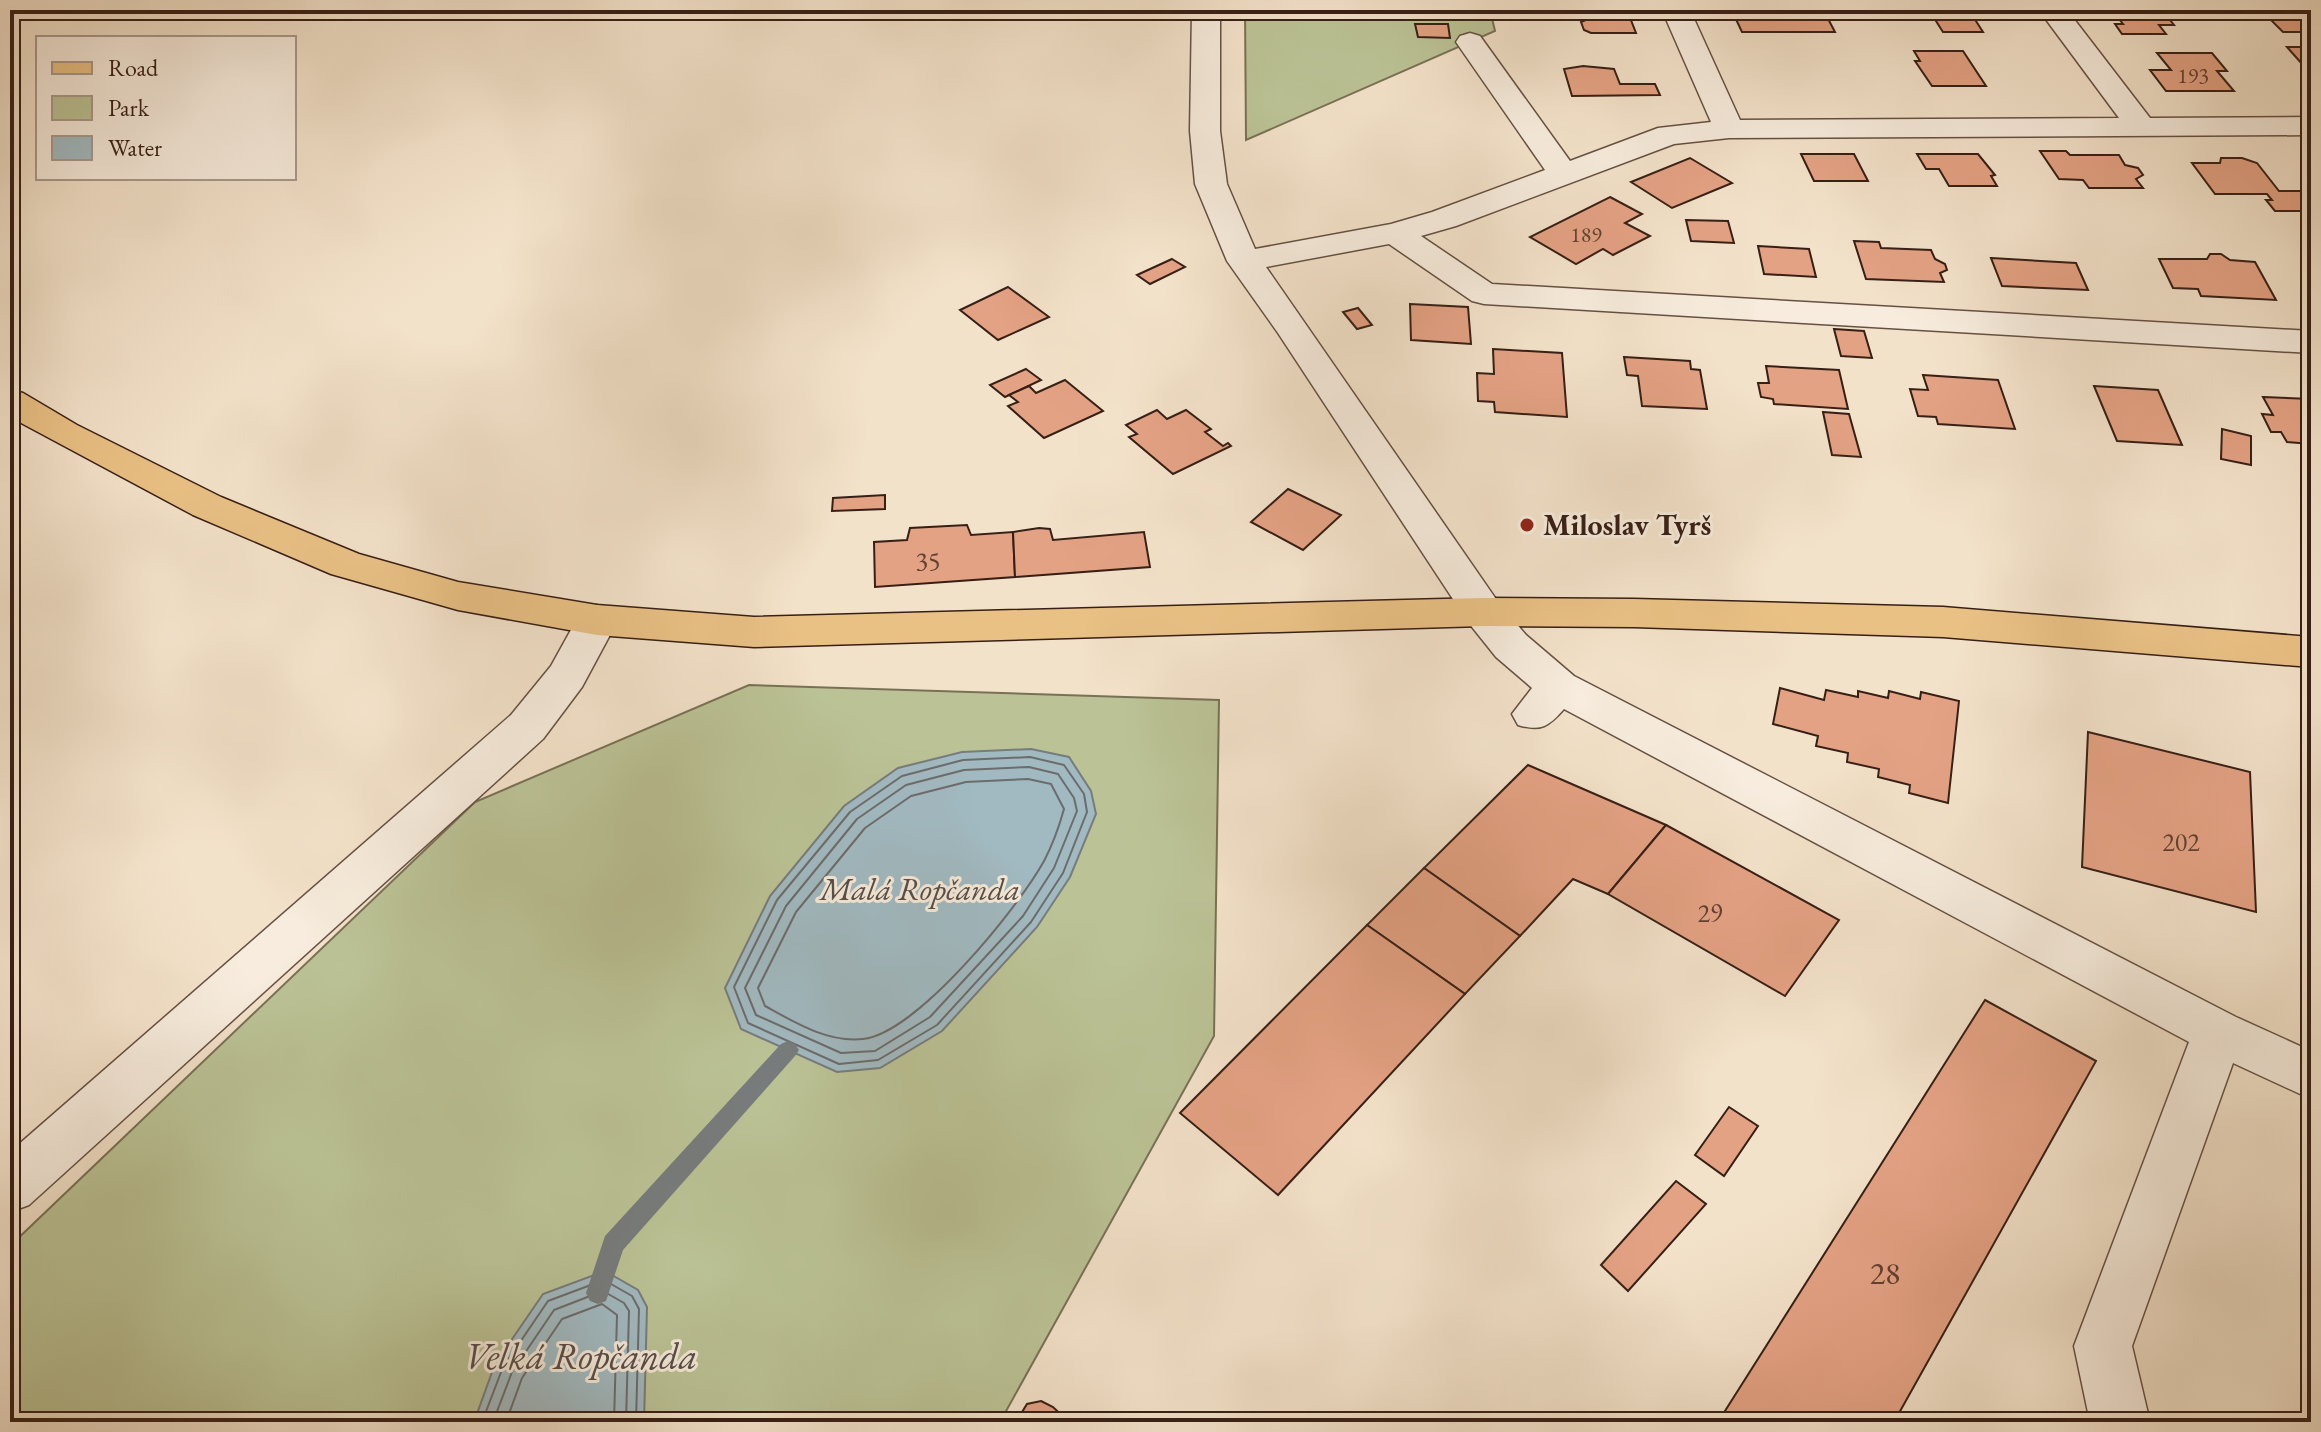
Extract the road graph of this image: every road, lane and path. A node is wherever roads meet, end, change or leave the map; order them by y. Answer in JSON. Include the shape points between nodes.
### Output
{"nodes":[{"id":1,"x":1206,"y":10,"type":"edge"},
{"id":2,"x":1676,"y":10,"type":"edge"},
{"id":3,"x":2053,"y":10,"type":"edge"},
{"id":4,"x":1470,"y":42,"type":"dead end"},
{"id":5,"x":2140,"y":125,"type":"junction"},
{"id":6,"x":2311,"y":126,"type":"edge"},
{"id":7,"x":1729,"y":129,"type":"junction"},
{"id":8,"x":1564,"y":175,"type":"junction"},
{"id":9,"x":1395,"y":233,"type":"junction"},
{"id":10,"x":1244,"y":261,"type":"junction"},
{"id":11,"x":2311,"y":342,"type":"edge"},
{"id":12,"x":10,"y":401,"type":"edge"},
{"id":13,"x":1483,"y":612,"type":"junction"},
{"id":14,"x":597,"y":620,"type":"junction"},
{"id":15,"x":2311,"y":652,"type":"edge"},
{"id":16,"x":2218,"y":1032,"type":"junction"},
{"id":17,"x":2311,"y":1076,"type":"edge"},
{"id":18,"x":10,"y":1187,"type":"edge"},
{"id":19,"x":2120,"y":1422,"type":"edge"}],
"edges":[{"from":1,"to":10,"type":"street","via":[[1205,131],[1211,184]]},
{"from":2,"to":7,"type":"street"},
{"from":3,"to":5,"type":"street"},
{"from":4,"to":8,"type":"street"},
{"from":5,"to":6,"type":"street"},
{"from":5,"to":7,"type":"street"},
{"from":7,"to":8,"type":"street","via":[[1669,135]]},
{"from":8,"to":9,"type":"street"},
{"from":9,"to":10,"type":"street"},
{"from":9,"to":11,"type":"street","via":[[1484,294]]},
{"from":10,"to":13,"type":"street"},
{"from":12,"to":14,"type":"main road","via":[[207,506],[345,564],[458,596]]},
{"from":13,"to":14,"type":"main road","via":[[754,632]]},
{"from":13,"to":15,"type":"main road","via":[[1943,622]]},
{"from":13,"to":16,"type":"street","via":[[1547,700]]},
{"from":14,"to":18,"type":"street","via":[[567,676],[527,727]]},
{"from":16,"to":17,"type":"street"},
{"from":16,"to":19,"type":"street","via":[[2103,1346]]}]}
